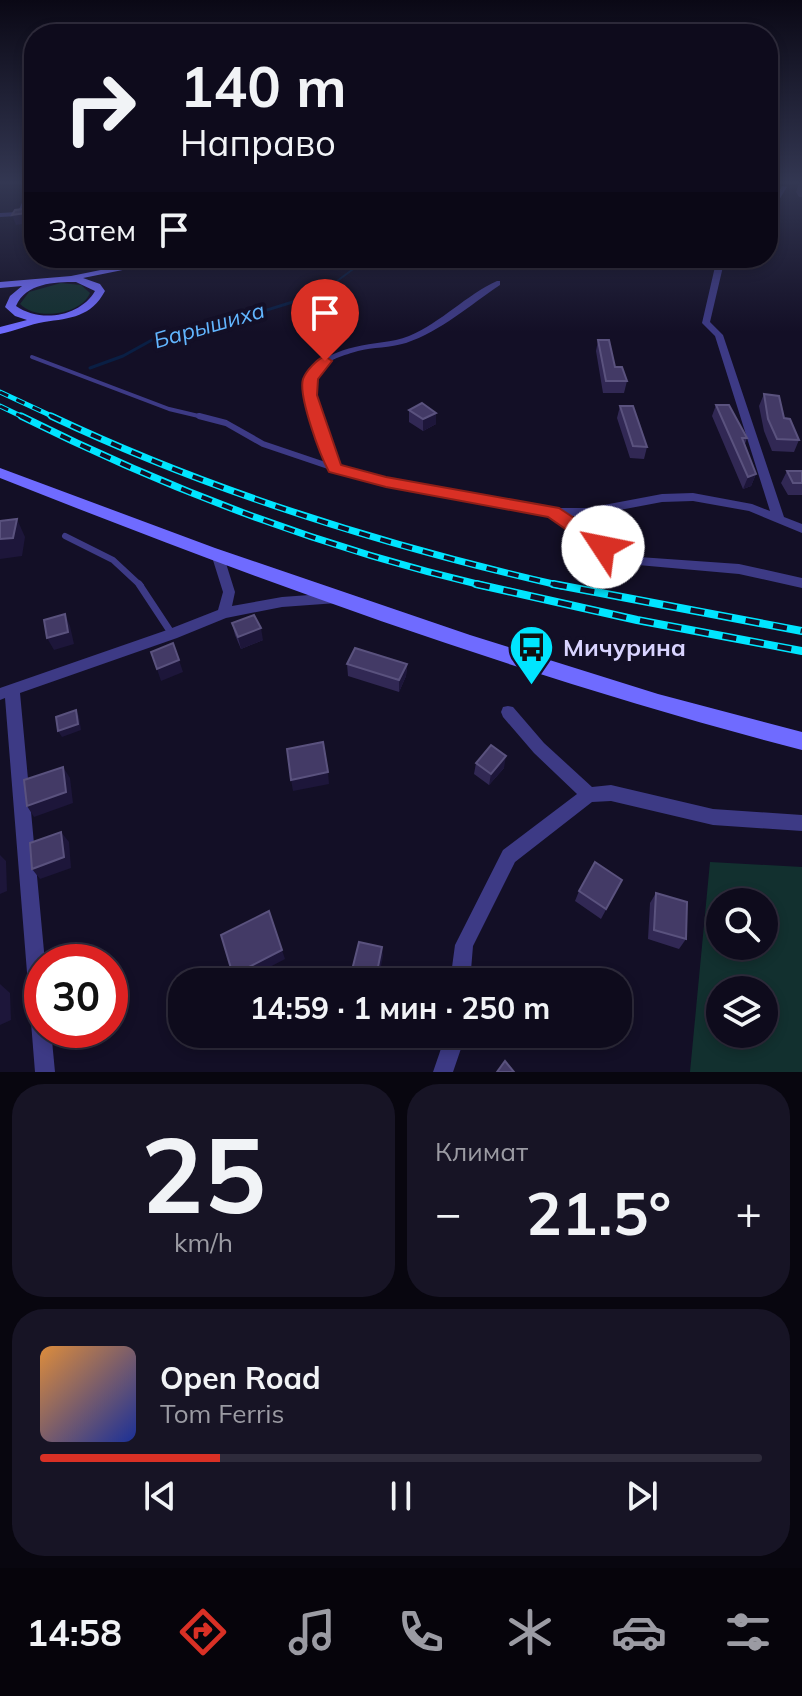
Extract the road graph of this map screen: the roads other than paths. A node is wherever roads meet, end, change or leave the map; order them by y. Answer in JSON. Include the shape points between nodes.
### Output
{"nodes":[{"id":1,"x":125,"y":268,"type":"edge"},
{"id":2,"x":129,"y":268,"type":"edge"},
{"id":3,"x":718,"y":268,"type":"edge"},
{"id":4,"x":63,"y":279,"type":"junction"},
{"id":5,"x":48,"y":281,"type":"junction"},
{"id":6,"x":497,"y":283,"type":"dead end"},
{"id":7,"x":0,"y":287,"type":"edge"},
{"id":8,"x":100,"y":291,"type":"junction"},
{"id":9,"x":10,"y":305,"type":"junction"},
{"id":10,"x":0,"y":315,"type":"edge"},
{"id":11,"x":44,"y":318,"type":"junction"},
{"id":12,"x":2,"y":331,"type":"edge"},
{"id":13,"x":32,"y":357,"type":"dead end"},
{"id":14,"x":334,"y":468,"type":"junction"},
{"id":15,"x":0,"y":473,"type":"edge"},
{"id":16,"x":553,"y":512,"type":"junction"},
{"id":17,"x":778,"y":517,"type":"junction"},
{"id":18,"x":802,"y":529,"type":"edge"},
{"id":19,"x":65,"y":536,"type":"dead end"},
{"id":20,"x":218,"y":557,"type":"junction"},
{"id":21,"x":802,"y":583,"type":"edge"},
{"id":22,"x":338,"y":598,"type":"junction"},
{"id":23,"x":224,"y":613,"type":"junction"},
{"id":24,"x":172,"y":634,"type":"junction"},
{"id":25,"x":6,"y":692,"type":"edge"},
{"id":26,"x":508,"y":712,"type":"dead end"},
{"id":27,"x":802,"y":741,"type":"edge"},
{"id":28,"x":589,"y":795,"type":"junction"},
{"id":29,"x":802,"y":823,"type":"edge"},
{"id":30,"x":462,"y":968,"type":"edge"},
{"id":31,"x":451,"y":1048,"type":"edge"},
{"id":32,"x":45,"y":1072,"type":"edge"},
{"id":33,"x":443,"y":1072,"type":"edge"}],
"edges":[{"from":1,"to":4,"type":"main road"},
{"from":2,"to":8,"type":"main road","via":[[104,282]]},
{"from":3,"to":17,"type":"street","via":[[706,323],[719,335]]},
{"from":4,"to":5,"type":"main road"},
{"from":4,"to":8,"type":"main road","via":[[88,281]]},
{"from":5,"to":7,"type":"main road"},
{"from":5,"to":9,"type":"main road","via":[[21,290]]},
{"from":6,"to":14,"type":"street","via":[[421,334],[341,354],[317,368],[309,395]]},
{"from":7,"to":9,"type":"main road","via":[[8,293]]},
{"from":8,"to":11,"type":"main road","via":[[80,311]]},
{"from":9,"to":10,"type":"main road"},
{"from":9,"to":11,"type":"main road","via":[[26,317]]},
{"from":11,"to":12,"type":"main road"},
{"from":13,"to":14,"type":"lane","via":[[169,409],[226,423],[263,444]]},
{"from":14,"to":16,"type":"street"},
{"from":15,"to":20,"type":"main road"},
{"from":16,"to":17,"type":"street","via":[[693,497]]},
{"from":16,"to":21,"type":"street","via":[[603,547],[638,561],[739,569]]},
{"from":17,"to":18,"type":"street"},
{"from":19,"to":24,"type":"lane","via":[[113,560],[141,586]]},
{"from":20,"to":22,"type":"main road"},
{"from":20,"to":23,"type":"street","via":[[229,592]]},
{"from":22,"to":23,"type":"street"},
{"from":22,"to":27,"type":"main road","via":[[704,717]]},
{"from":23,"to":24,"type":"street"},
{"from":24,"to":25,"type":"street"},
{"from":25,"to":32,"type":"street"},
{"from":26,"to":28,"type":"street"},
{"from":28,"to":29,"type":"street","via":[[611,793],[713,817]]},
{"from":28,"to":30,"type":"street","via":[[509,856],[464,945]]},
{"from":31,"to":33,"type":"street"}]}
